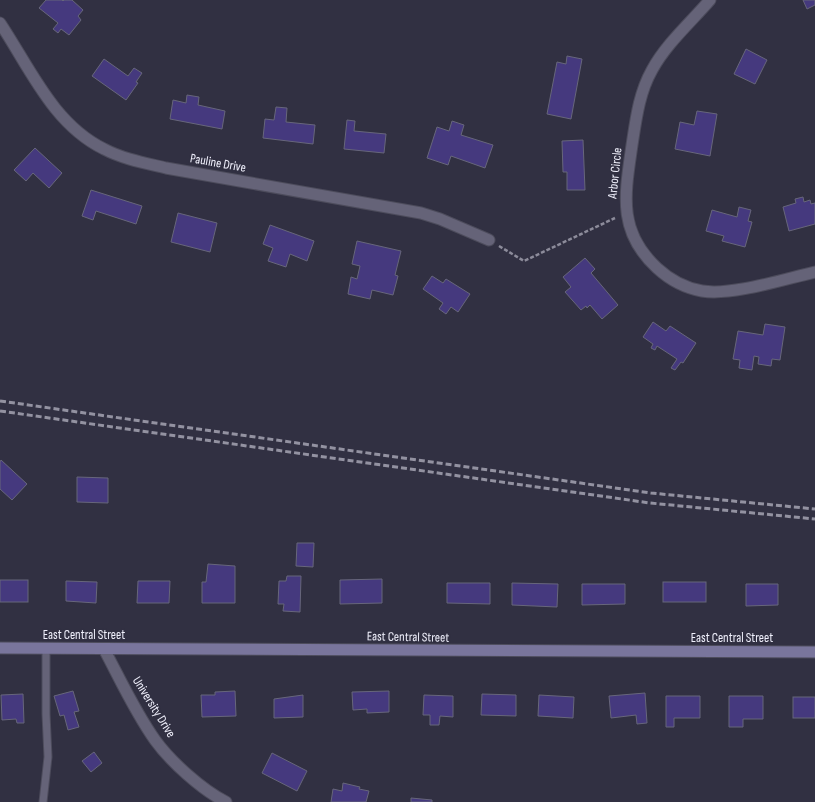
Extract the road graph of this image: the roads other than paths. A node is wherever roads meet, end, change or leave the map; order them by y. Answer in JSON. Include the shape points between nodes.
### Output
{"nodes":[{"id":1,"x":710,"y":0,"type":"edge"},
{"id":2,"x":0,"y":23,"type":"edge"},
{"id":3,"x":489,"y":240,"type":"road end"},
{"id":4,"x":815,"y":272,"type":"edge"},
{"id":5,"x":0,"y":648,"type":"edge"},
{"id":6,"x":46,"y":649,"type":"junction"},
{"id":7,"x":104,"y":649,"type":"junction"},
{"id":8,"x":815,"y":652,"type":"edge"},
{"id":9,"x":222,"y":801,"type":"edge"},
{"id":10,"x":43,"y":802,"type":"edge"}],
"edges":[{"from":1,"to":4,"type":"street","name":"Arbor Circle","via":[[663,53],[653,68],[640,99],[627,183],[630,230],[636,245],[660,271],[673,281],[704,292],[738,290]]},
{"from":2,"to":3,"type":"street","name":"Pauline Drive","via":[[41,90],[56,109],[72,127],[104,149],[166,168],[421,213]]},
{"from":5,"to":6,"type":"main road","name":"East Central Street"},
{"from":6,"to":7,"type":"main road","name":"East Central Street"},
{"from":6,"to":10,"type":"lane","via":[[48,757]]},
{"from":7,"to":8,"type":"main road","name":"East Central Street"},
{"from":7,"to":9,"type":"street","name":"University Drive","via":[[155,740],[186,773]]}]}
